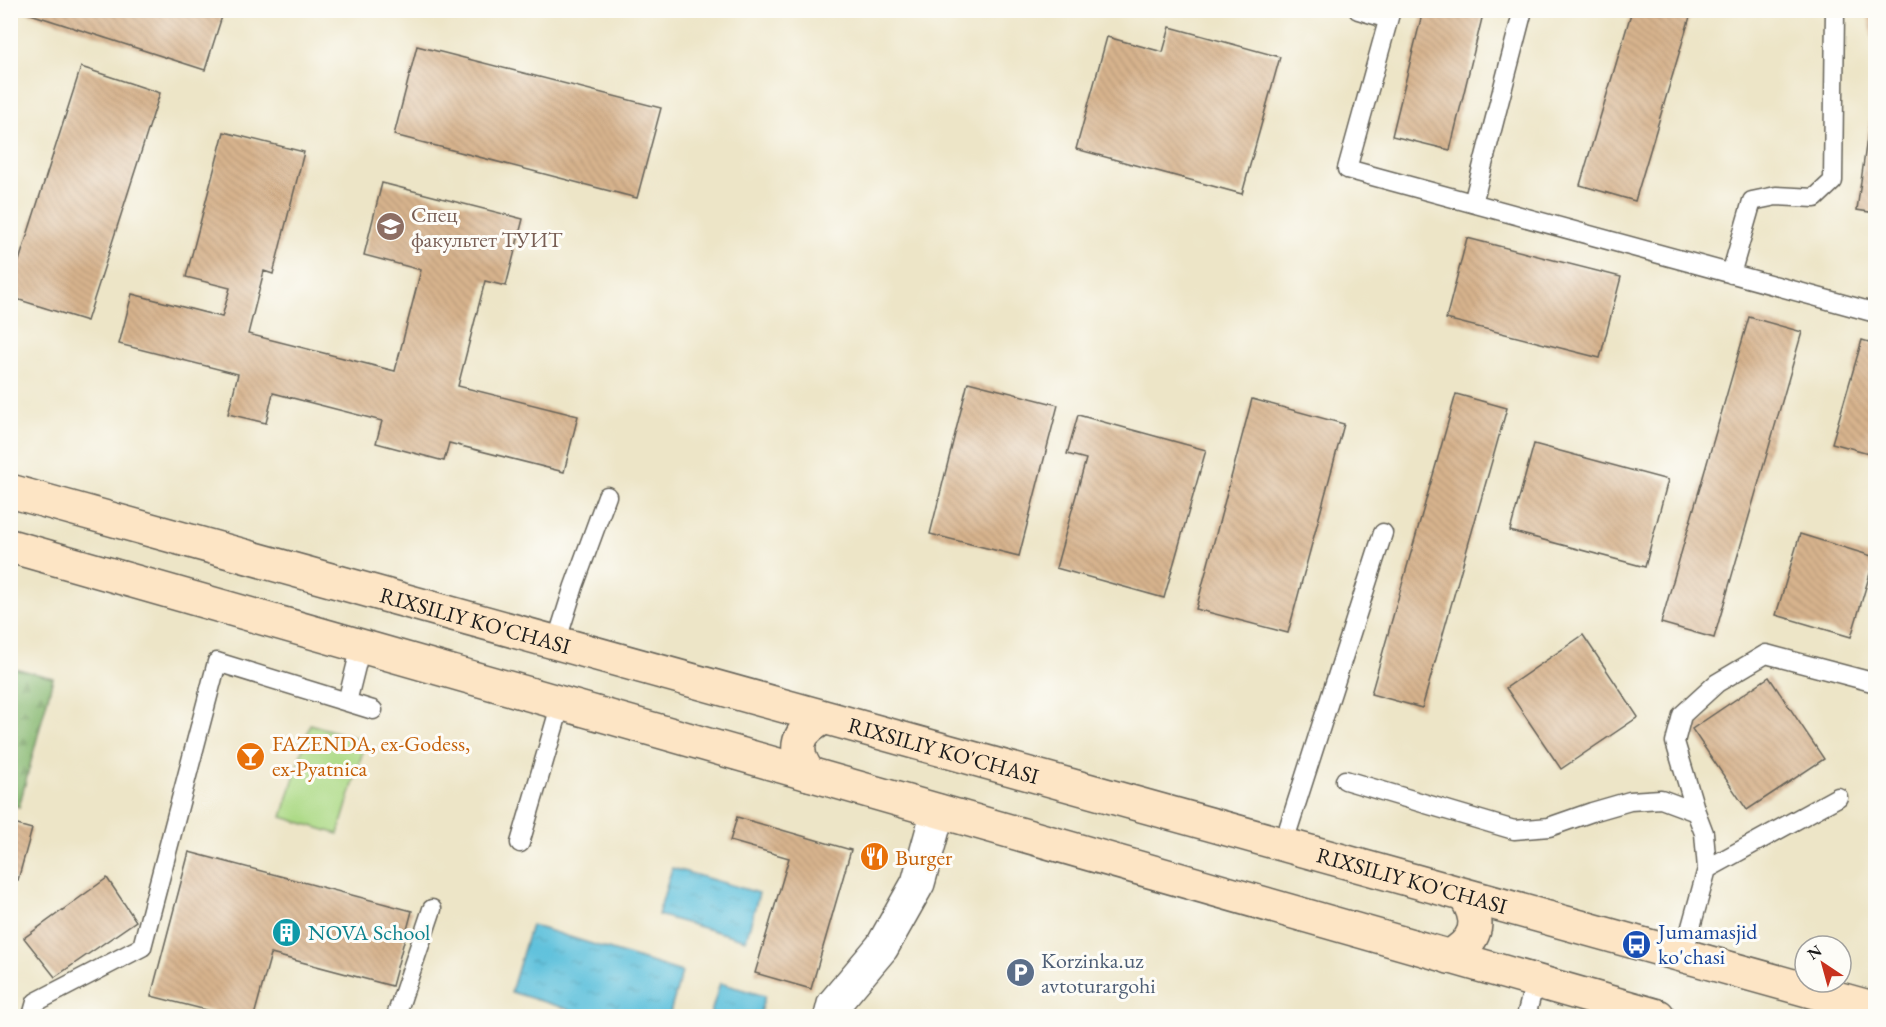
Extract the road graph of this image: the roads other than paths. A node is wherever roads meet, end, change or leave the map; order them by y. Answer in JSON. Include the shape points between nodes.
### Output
{"nodes":[{"id":1,"x":1358,"y":10,"type":"edge"},
{"id":2,"x":1522,"y":10,"type":"edge"},
{"id":3,"x":1835,"y":10,"type":"edge"},
{"id":4,"x":1389,"y":15,"type":"edge"},
{"id":5,"x":1473,"y":204,"type":"junction"},
{"id":6,"x":1731,"y":274,"type":"junction"},
{"id":7,"x":1875,"y":313,"type":"edge"},
{"id":8,"x":10,"y":491,"type":"edge"},
{"id":9,"x":607,"y":496,"type":"dead end"},
{"id":10,"x":113,"y":520,"type":"junction"},
{"id":11,"x":1383,"y":533,"type":"dead end"},
{"id":12,"x":10,"y":546,"type":"edge"},
{"id":13,"x":99,"y":571,"type":"junction"},
{"id":14,"x":556,"y":643,"type":"junction"},
{"id":15,"x":361,"y":646,"type":"junction"},
{"id":16,"x":1875,"y":683,"type":"edge"},
{"id":17,"x":347,"y":702,"type":"junction"},
{"id":18,"x":561,"y":703,"type":"junction"},
{"id":19,"x":373,"y":710,"type":"dead end"},
{"id":20,"x":824,"y":718,"type":"junction"},
{"id":21,"x":809,"y":774,"type":"junction"},
{"id":22,"x":1345,"y":780,"type":"dead end"},
{"id":23,"x":1838,"y":797,"type":"dead end"},
{"id":24,"x":938,"y":811,"type":"junction"},
{"id":25,"x":1696,"y":812,"type":"junction"},
{"id":26,"x":520,"y":843,"type":"dead end"},
{"id":27,"x":1283,"y":845,"type":"junction"},
{"id":28,"x":1707,"y":869,"type":"junction"},
{"id":29,"x":1465,"y":896,"type":"junction"},
{"id":30,"x":432,"y":909,"type":"dead end"},
{"id":31,"x":1683,"y":956,"type":"junction"},
{"id":32,"x":1449,"y":957,"type":"junction"},
{"id":33,"x":1535,"y":982,"type":"junction"},
{"id":34,"x":1874,"y":1004,"type":"edge"},
{"id":35,"x":32,"y":1017,"type":"edge"},
{"id":36,"x":396,"y":1017,"type":"edge"},
{"id":37,"x":831,"y":1017,"type":"edge"},
{"id":38,"x":1526,"y":1017,"type":"edge"},
{"id":39,"x":1658,"y":1017,"type":"edge"}],
"edges":[{"from":1,"to":4,"type":"lane"},
{"from":2,"to":5,"type":"lane"},
{"from":3,"to":6,"type":"lane","via":[[1833,181],[1815,198],[1776,196],[1752,201]]},
{"from":4,"to":5,"type":"lane","via":[[1347,170]]},
{"from":5,"to":6,"type":"lane"},
{"from":6,"to":7,"type":"lane"},
{"from":8,"to":10,"type":"main road","name":"RIXSILIY KO'CHASI"},
{"from":9,"to":14,"type":"lane"},
{"from":10,"to":13,"type":"main road","via":[[95,526],[84,538],[85,557]]},
{"from":10,"to":14,"type":"main road","name":"RIXSILIY KO'CHASI"},
{"from":11,"to":27,"type":"lane"},
{"from":12,"to":13,"type":"main road"},
{"from":13,"to":15,"type":"main road"},
{"from":14,"to":20,"type":"main road","name":"RIXSILIY KO'CHASI"},
{"from":15,"to":17,"type":"lane"},
{"from":15,"to":18,"type":"main road"},
{"from":16,"to":25,"type":"lane","via":[[1766,654],[1717,683],[1682,715],[1675,742]]},
{"from":17,"to":19,"type":"lane"},
{"from":17,"to":35,"type":"lane","via":[[217,663],[142,947],[36,1002]]},
{"from":18,"to":21,"type":"main road"},
{"from":18,"to":26,"type":"lane"},
{"from":20,"to":21,"type":"main road","via":[[809,727],[799,741],[800,759]]},
{"from":20,"to":27,"type":"main road","name":"RIXSILIY KO'CHASI"},
{"from":21,"to":24,"type":"main road"},
{"from":22,"to":25,"type":"lane","via":[[1514,830],[1550,827],[1630,801],[1661,800]]},
{"from":23,"to":28,"type":"lane"},
{"from":24,"to":32,"type":"main road"},
{"from":24,"to":37,"type":"street","via":[[918,883],[882,947],[834,1004]]},
{"from":25,"to":28,"type":"lane","via":[[1704,833]]},
{"from":27,"to":29,"type":"main road","name":"RIXSILIY KO'CHASI"},
{"from":28,"to":31,"type":"lane"},
{"from":29,"to":31,"type":"main road","name":"RIXSILIY KO'CHASI"},
{"from":29,"to":32,"type":"main road","via":[[1474,914],[1475,931],[1464,947]]},
{"from":30,"to":36,"type":"lane"},
{"from":31,"to":34,"type":"main road","name":"RIXSILIY KO'CHASI"},
{"from":32,"to":33,"type":"main road"},
{"from":33,"to":38,"type":"lane"},
{"from":33,"to":39,"type":"main road"}]}
